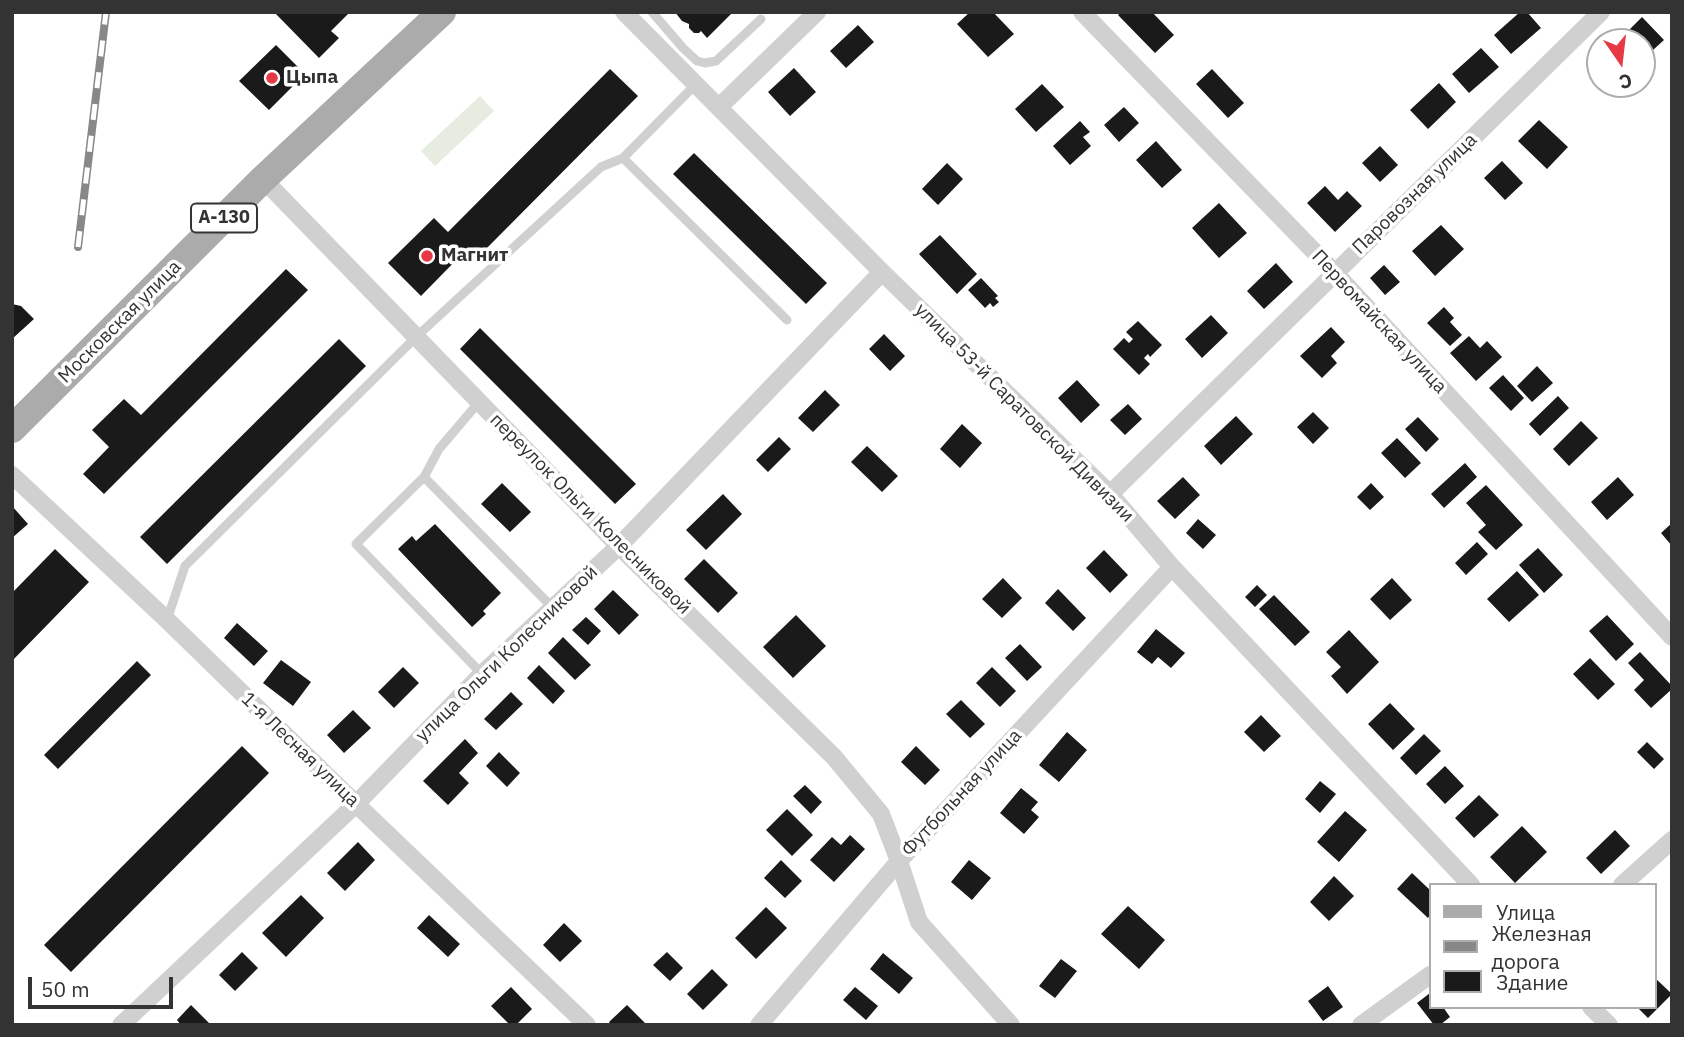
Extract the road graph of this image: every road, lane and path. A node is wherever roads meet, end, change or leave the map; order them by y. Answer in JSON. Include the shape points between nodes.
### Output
{"nodes":[{"id":1,"x":442,"y":12,"type":"edge"},
{"id":2,"x":624,"y":12,"type":"edge"},
{"id":3,"x":652,"y":12,"type":"edge"},
{"id":4,"x":817,"y":12,"type":"edge"},
{"id":5,"x":1082,"y":12,"type":"edge"},
{"id":6,"x":1601,"y":12,"type":"edge"},
{"id":7,"x":761,"y":19,"type":"dead end"},
{"id":8,"x":696,"y":84,"type":"junction"},
{"id":9,"x":719,"y":107,"type":"junction"},
{"id":10,"x":623,"y":158,"type":"junction"},
{"id":11,"x":263,"y":179,"type":"junction"},
{"id":12,"x":882,"y":272,"type":"junction"},
{"id":13,"x":1335,"y":274,"type":"junction"},
{"id":14,"x":787,"y":320,"type":"dead end"},
{"id":15,"x":416,"y":337,"type":"junction"},
{"id":16,"x":479,"y":402,"type":"junction"},
{"id":17,"x":12,"y":428,"type":"edge"},
{"id":18,"x":12,"y":475,"type":"edge"},
{"id":19,"x":424,"y":477,"type":"junction"},
{"id":20,"x":1110,"y":494,"type":"junction"},
{"id":21,"x":619,"y":546,"type":"junction"},
{"id":22,"x":1172,"y":567,"type":"junction"},
{"id":23,"x":553,"y":608,"type":"junction"},
{"id":24,"x":167,"y":620,"type":"junction"},
{"id":25,"x":1672,"y":637,"type":"edge"},
{"id":26,"x":482,"y":674,"type":"junction"},
{"id":27,"x":355,"y":804,"type":"junction"},
{"id":28,"x":1672,"y":839,"type":"edge"},
{"id":29,"x":899,"y":861,"type":"junction"},
{"id":30,"x":1469,"y":883,"type":"edge"},
{"id":31,"x":1624,"y":883,"type":"edge"},
{"id":32,"x":1428,"y":976,"type":"edge"},
{"id":33,"x":1593,"y":1009,"type":"edge"},
{"id":34,"x":121,"y":1025,"type":"edge"},
{"id":35,"x":587,"y":1025,"type":"edge"},
{"id":36,"x":759,"y":1025,"type":"edge"},
{"id":37,"x":1011,"y":1025,"type":"edge"},
{"id":38,"x":1361,"y":1025,"type":"edge"},
{"id":39,"x":1609,"y":1025,"type":"edge"}],
"edges":[{"from":1,"to":11,"type":"main road","name":"Московская улица","number":"А-130"},
{"from":2,"to":8,"type":"street","name":"улица 53-й Саратовской Дивизии"},
{"from":3,"to":7,"type":"lane","via":[[690,55],[705,63],[716,61]]},
{"from":4,"to":9,"type":"street"},
{"from":5,"to":13,"type":"street","name":"Первомайская улица"},
{"from":6,"to":13,"type":"street","name":"Паровозная улица"},
{"from":8,"to":9,"type":"street","name":"улица 53-й Саратовской Дивизии"},
{"from":8,"to":10,"type":"lane"},
{"from":9,"to":12,"type":"street","name":"улица 53-й Саратовской Дивизии"},
{"from":10,"to":14,"type":"lane"},
{"from":10,"to":15,"type":"lane","via":[[601,167]]},
{"from":11,"to":15,"type":"street","name":"переулок Ольги Колесниковой"},
{"from":11,"to":17,"type":"main road","name":"Московская улица","number":"А-130"},
{"from":12,"to":20,"type":"street","name":"улица 53-й Саратовской Дивизии"},
{"from":12,"to":21,"type":"street","name":"улица Ольги Колесниковой"},
{"from":13,"to":20,"type":"street","name":"Паровозная улица"},
{"from":13,"to":25,"type":"street","name":"Первомайская улица"},
{"from":15,"to":16,"type":"street","name":"переулок Ольги Колесниковой"},
{"from":15,"to":24,"type":"lane","via":[[185,566]]},
{"from":16,"to":19,"type":"lane","via":[[439,449]]},
{"from":16,"to":21,"type":"street","name":"переулок Ольги Колесниковой"},
{"from":18,"to":24,"type":"street","name":"1-я Лесная улица"},
{"from":19,"to":23,"type":"lane"},
{"from":19,"to":26,"type":"lane","via":[[356,544]]},
{"from":20,"to":22,"type":"street","name":"улица 53-й Саратовской Дивизии"},
{"from":21,"to":23,"type":"street","name":"улица Ольги Колесниковой"},
{"from":21,"to":29,"type":"street","name":"переулок Ольги Колесниковой","via":[[834,757],[881,814]]},
{"from":22,"to":29,"type":"street","name":"Футбольная улица"},
{"from":22,"to":30,"type":"street","name":"улица 53-й Саратовской Дивизии"},
{"from":23,"to":26,"type":"street","name":"улица Ольги Колесниковой"},
{"from":24,"to":27,"type":"street","name":"1-я Лесная улица"},
{"from":26,"to":27,"type":"street","name":"улица Ольги Колесниковой"},
{"from":27,"to":34,"type":"street","name":"улица Ольги Колесниковой"},
{"from":27,"to":35,"type":"street","name":"1-я Лесная улица"},
{"from":28,"to":31,"type":"street"},
{"from":29,"to":36,"type":"street","name":"Футбольная улица"},
{"from":29,"to":37,"type":"street","name":"переулок Ольги Колесниковой","via":[[919,922]]},
{"from":32,"to":38,"type":"street"},
{"from":33,"to":39,"type":"street"}]}
